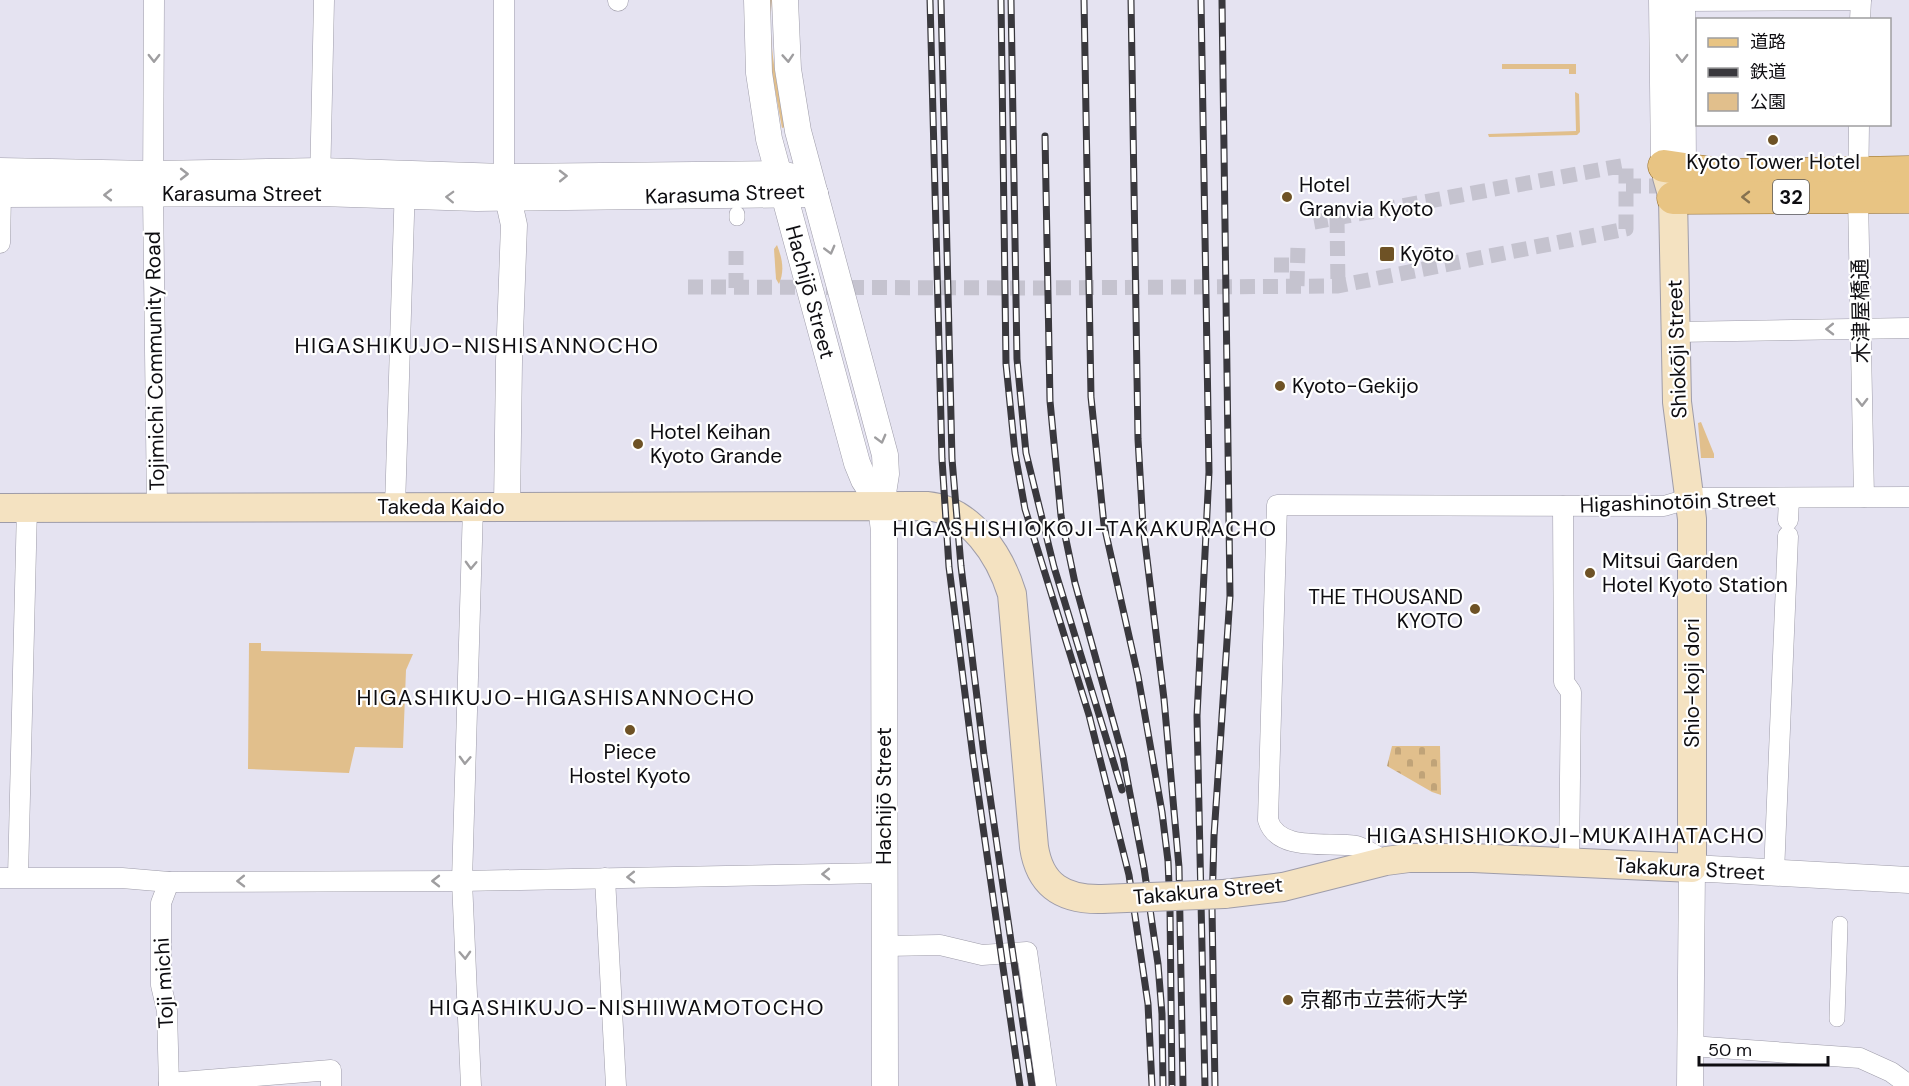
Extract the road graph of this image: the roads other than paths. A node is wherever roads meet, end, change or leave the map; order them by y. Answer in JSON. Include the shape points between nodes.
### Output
{"nodes":[{"id":1,"x":154,"y":0,"type":"edge"},
{"id":2,"x":324,"y":0,"type":"edge"},
{"id":3,"x":504,"y":0,"type":"edge"},
{"id":4,"x":757,"y":0,"type":"edge"},
{"id":5,"x":785,"y":0,"type":"edge"},
{"id":6,"x":1675,"y":0,"type":"edge"},
{"id":7,"x":1861,"y":0,"type":"edge"},
{"id":8,"x":1860,"y":18,"type":"edge"},
{"id":9,"x":1859,"y":126,"type":"edge"},
{"id":10,"x":1673,"y":168,"type":"junction"},
{"id":11,"x":1909,"y":172,"type":"edge"},
{"id":12,"x":320,"y":182,"type":"junction"},
{"id":13,"x":153,"y":184,"type":"junction"},
{"id":14,"x":781,"y":184,"type":"junction"},
{"id":15,"x":404,"y":185,"type":"junction"},
{"id":16,"x":1859,"y":185,"type":"junction"},
{"id":17,"x":0,"y":186,"type":"edge"},
{"id":18,"x":506,"y":188,"type":"junction"},
{"id":19,"x":815,"y":194,"type":"junction"},
{"id":20,"x":1909,"y":197,"type":"edge"},
{"id":21,"x":1673,"y":198,"type":"junction"},
{"id":22,"x":0,"y":243,"type":"edge"},
{"id":23,"x":1861,"y":328,"type":"junction"},
{"id":24,"x":1909,"y":328,"type":"edge"},
{"id":25,"x":1676,"y":332,"type":"junction"},
{"id":26,"x":1864,"y":497,"type":"junction"},
{"id":27,"x":1909,"y":497,"type":"edge"},
{"id":28,"x":1691,"y":498,"type":"junction"},
{"id":29,"x":1789,"y":499,"type":"junction"},
{"id":30,"x":157,"y":506,"type":"junction"},
{"id":31,"x":507,"y":506,"type":"junction"},
{"id":32,"x":881,"y":506,"type":"junction"},
{"id":33,"x":1563,"y":506,"type":"junction"},
{"id":34,"x":395,"y":507,"type":"junction"},
{"id":35,"x":473,"y":507,"type":"junction"},
{"id":36,"x":14,"y":508,"type":"edge"},
{"id":37,"x":1386,"y":861,"type":"junction"},
{"id":38,"x":1569,"y":863,"type":"junction"},
{"id":39,"x":1692,"y":868,"type":"junction"},
{"id":40,"x":885,"y":873,"type":"junction"},
{"id":41,"x":1774,"y":873,"type":"junction"},
{"id":42,"x":9,"y":877,"type":"edge"},
{"id":43,"x":605,"y":878,"type":"junction"},
{"id":44,"x":1909,"y":880,"type":"edge"},
{"id":45,"x":462,"y":881,"type":"junction"},
{"id":46,"x":169,"y":882,"type":"junction"},
{"id":47,"x":1840,"y":924,"type":"dead end"},
{"id":48,"x":885,"y":946,"type":"junction"},
{"id":49,"x":1837,"y":1019,"type":"dead end"},
{"id":50,"x":1690,"y":1046,"type":"junction"},
{"id":51,"x":169,"y":1084,"type":"edge"},
{"id":52,"x":1909,"y":1085,"type":"edge"},
{"id":53,"x":331,"y":1086,"type":"edge"},
{"id":54,"x":471,"y":1086,"type":"edge"},
{"id":55,"x":616,"y":1086,"type":"edge"},
{"id":56,"x":885,"y":1086,"type":"edge"},
{"id":57,"x":1046,"y":1086,"type":"edge"},
{"id":58,"x":1690,"y":1086,"type":"edge"}],
"edges":[{"from":1,"to":13,"type":"street","name":"Tojimichi Community Road","one_way":true},
{"from":2,"to":12,"type":"street"},
{"from":3,"to":18,"type":"street"},
{"from":4,"to":14,"type":"street","name":"Hachijō Street","via":[[759,73],[769,139]]},
{"from":5,"to":19,"type":"street","name":"Hachijō Street","one_way":true,"via":[[793,104]]},
{"from":6,"to":7,"type":"street"},
{"from":6,"to":10,"type":"street","name":"Shiokōji Street"},
{"from":7,"to":8,"type":"street"},
{"from":9,"to":16,"type":"street","name":"木津屋橋通"},
{"from":10,"to":16,"type":"main road","number":"32"},
{"from":10,"to":21,"type":"main road","name":"Shiokōji Street"},
{"from":11,"to":16,"type":"main road","number":"32"},
{"from":12,"to":13,"type":"street","name":"Karasuma Street"},
{"from":12,"to":15,"type":"street","name":"Karasuma Street"},
{"from":13,"to":17,"type":"street","name":"Karasuma Street"},
{"from":13,"to":30,"type":"street","name":"Tojimichi Community Road"},
{"from":14,"to":18,"type":"street","name":"Karasuma Street"},
{"from":14,"to":19,"type":"street","name":"Karasuma Street"},
{"from":14,"to":32,"type":"street","name":"Hachijō Street","via":[[857,463]]},
{"from":15,"to":18,"type":"street","name":"Karasuma Street"},
{"from":15,"to":34,"type":"street"},
{"from":16,"to":20,"type":"main road","number":"32"},
{"from":16,"to":21,"type":"main road","number":"32","one_way":true},
{"from":16,"to":23,"type":"street","name":"木津屋橋通"},
{"from":17,"to":22,"type":"street"},
{"from":18,"to":31,"type":"street","via":[[514,225]]},
{"from":19,"to":32,"type":"street","name":"Hachijō Street","one_way":true,"via":[[885,455]]},
{"from":21,"to":25,"type":"main road","name":"Shiokōji Street"},
{"from":23,"to":24,"type":"street"},
{"from":23,"to":25,"type":"street","one_way":true},
{"from":23,"to":26,"type":"street","name":"木津屋橋通","one_way":true},
{"from":25,"to":28,"type":"main road","name":"Shiokōji Street","via":[[1678,411]]},
{"from":26,"to":27,"type":"street","name":"Higashinotōin Street"},
{"from":26,"to":29,"type":"street","name":"Higashinotōin Street"},
{"from":28,"to":29,"type":"street","name":"Higashinotōin Street"},
{"from":28,"to":33,"type":"street","name":"Higashinotōin Street","via":[[1664,506]]},
{"from":28,"to":39,"type":"main road","name":"Shio-koji dori"},
{"from":29,"to":41,"type":"street"},
{"from":30,"to":34,"type":"main road","name":"Takeda Kaido"},
{"from":30,"to":36,"type":"main road","name":"Takeda Kaido"},
{"from":31,"to":32,"type":"main road","name":"Takeda Kaido"},
{"from":31,"to":35,"type":"main road","name":"Takeda Kaido"},
{"from":32,"to":37,"type":"main road","name":"Takakura Street","bridge":true,"via":[[927,506],[950,511],[978,534],[1006,573],[1012,594],[1035,857],[1044,876],[1058,890],[1078,899],[1254,892]]},
{"from":32,"to":40,"type":"street","name":"Hachijō Street"},
{"from":33,"to":37,"type":"street","name":"Higashinotōin Street","via":[[1277,505],[1269,824],[1286,840],[1357,846]]},
{"from":33,"to":38,"type":"street","via":[[1564,681],[1571,692]]},
{"from":34,"to":35,"type":"main road","name":"Takeda Kaido"},
{"from":35,"to":45,"type":"street","one_way":true},
{"from":36,"to":42,"type":"street"},
{"from":37,"to":38,"type":"main road","name":"Takakura Street","via":[[1433,857]]},
{"from":38,"to":39,"type":"main road","name":"Takakura Street"},
{"from":39,"to":41,"type":"street","name":"Takakura Street"},
{"from":39,"to":50,"type":"street"},
{"from":40,"to":43,"type":"street","one_way":true},
{"from":40,"to":48,"type":"street","name":"Hachijō Street"},
{"from":41,"to":44,"type":"street","name":"Takakura Street"},
{"from":42,"to":46,"type":"street"},
{"from":43,"to":45,"type":"street"},
{"from":43,"to":55,"type":"street"},
{"from":45,"to":46,"type":"street","one_way":true},
{"from":45,"to":54,"type":"street","one_way":true},
{"from":46,"to":51,"type":"street","name":"Toji michi","via":[[161,903],[161,985],[167,1011]]},
{"from":47,"to":49,"type":"street"},
{"from":48,"to":56,"type":"street","name":"Hachijō Street"},
{"from":48,"to":57,"type":"street","via":[[940,945],[982,955],[1027,952]]},
{"from":50,"to":52,"type":"street","via":[[1860,1058]]},
{"from":50,"to":58,"type":"street"},
{"from":51,"to":53,"type":"street","via":[[331,1070]]}]}
